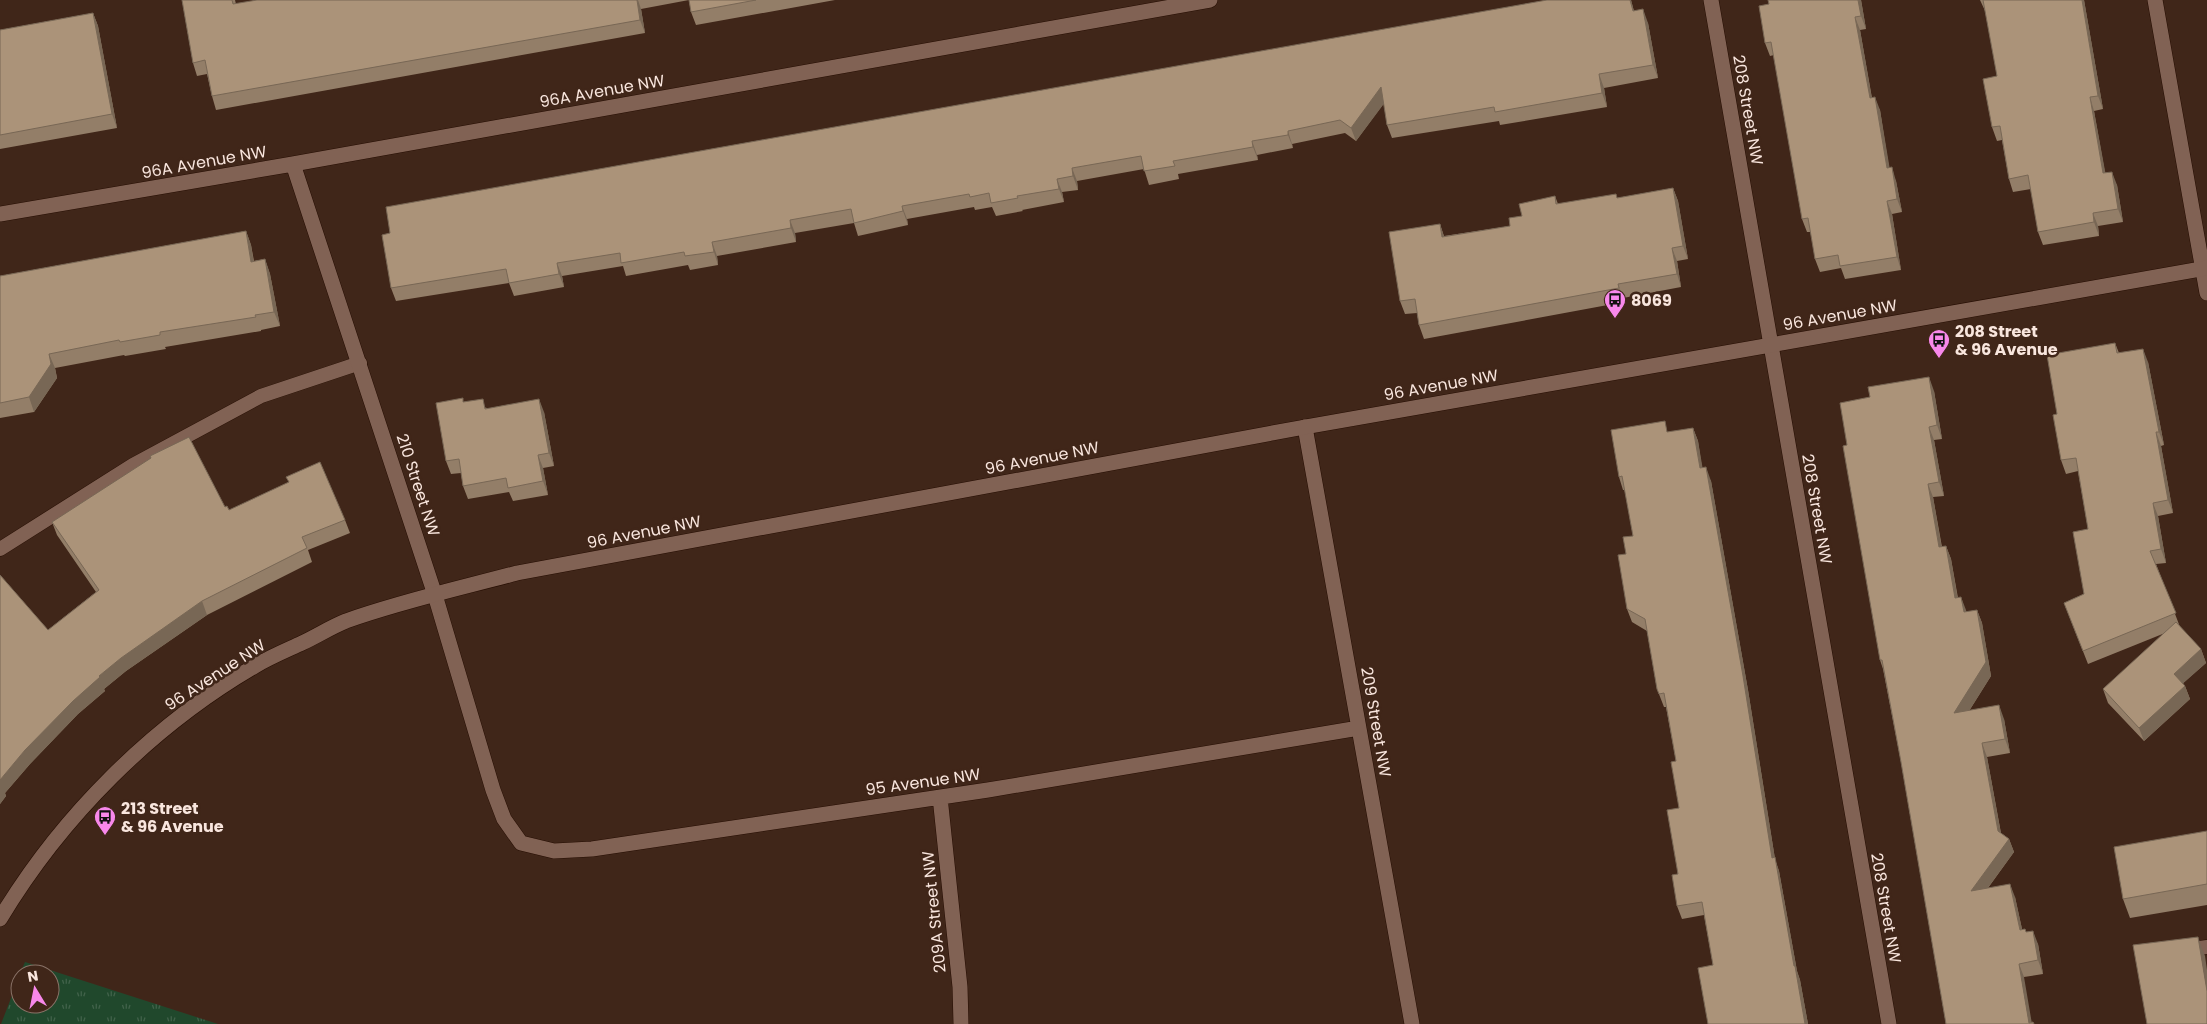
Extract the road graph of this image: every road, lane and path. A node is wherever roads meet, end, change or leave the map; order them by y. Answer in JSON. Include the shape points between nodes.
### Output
{"nodes":[{"id":1,"x":1210,"y":0,"type":"edge"},
{"id":2,"x":1711,"y":0,"type":"edge"},
{"id":3,"x":2155,"y":0,"type":"edge"},
{"id":4,"x":293,"y":164,"type":"junction"},
{"id":5,"x":0,"y":214,"type":"edge"},
{"id":6,"x":2205,"y":268,"type":"edge"},
{"id":7,"x":2207,"y":293,"type":"edge"},
{"id":8,"x":1771,"y":345,"type":"junction"},
{"id":9,"x":360,"y":363,"type":"junction"},
{"id":10,"x":1305,"y":427,"type":"junction"},
{"id":11,"x":0,"y":549,"type":"edge"},
{"id":12,"x":435,"y":595,"type":"junction"},
{"id":13,"x":1359,"y":728,"type":"junction"},
{"id":14,"x":940,"y":797,"type":"junction"},
{"id":15,"x":504,"y":819,"type":"joint"},
{"id":16,"x":0,"y":919,"type":"edge"},
{"id":17,"x":2207,"y":947,"type":"edge"},
{"id":18,"x":2171,"y":952,"type":"edge"},
{"id":19,"x":961,"y":1024,"type":"edge"},
{"id":20,"x":1412,"y":1024,"type":"edge"},
{"id":21,"x":1889,"y":1024,"type":"edge"}],
"edges":[{"from":1,"to":4,"type":"street","name":"96A Avenue NW"},
{"from":2,"to":8,"type":"street","name":"208 Street NW"},
{"from":3,"to":6,"type":"street"},
{"from":4,"to":5,"type":"street","name":"96A Avenue NW"},
{"from":4,"to":9,"type":"street","name":"210 Street NW"},
{"from":6,"to":7,"type":"street"},
{"from":6,"to":8,"type":"street","name":"96 Avenue NW"},
{"from":8,"to":10,"type":"street","name":"96 Avenue NW"},
{"from":8,"to":21,"type":"street","name":"208 Street NW"},
{"from":9,"to":11,"type":"lane","via":[[261,396],[133,465]]},
{"from":9,"to":12,"type":"street","name":"210 Street NW"},
{"from":10,"to":12,"type":"street","name":"96 Avenue NW","via":[[518,573]]},
{"from":10,"to":13,"type":"street","name":"209 Street NW"},
{"from":12,"to":15,"type":"street","name":"210 Street NW"},
{"from":12,"to":16,"type":"street","name":"96 Avenue NW","via":[[346,622],[255,666],[189,710],[116,773],[66,828],[20,886]]},
{"from":13,"to":14,"type":"street","name":"95 Avenue NW"},
{"from":13,"to":20,"type":"street","name":"209 Street NW"},
{"from":14,"to":15,"type":"street","name":"95 Avenue NW","via":[[592,849],[554,851],[521,843]]},
{"from":14,"to":19,"type":"street","name":"209A Street NW"},
{"from":17,"to":18,"type":"lane"}]}
